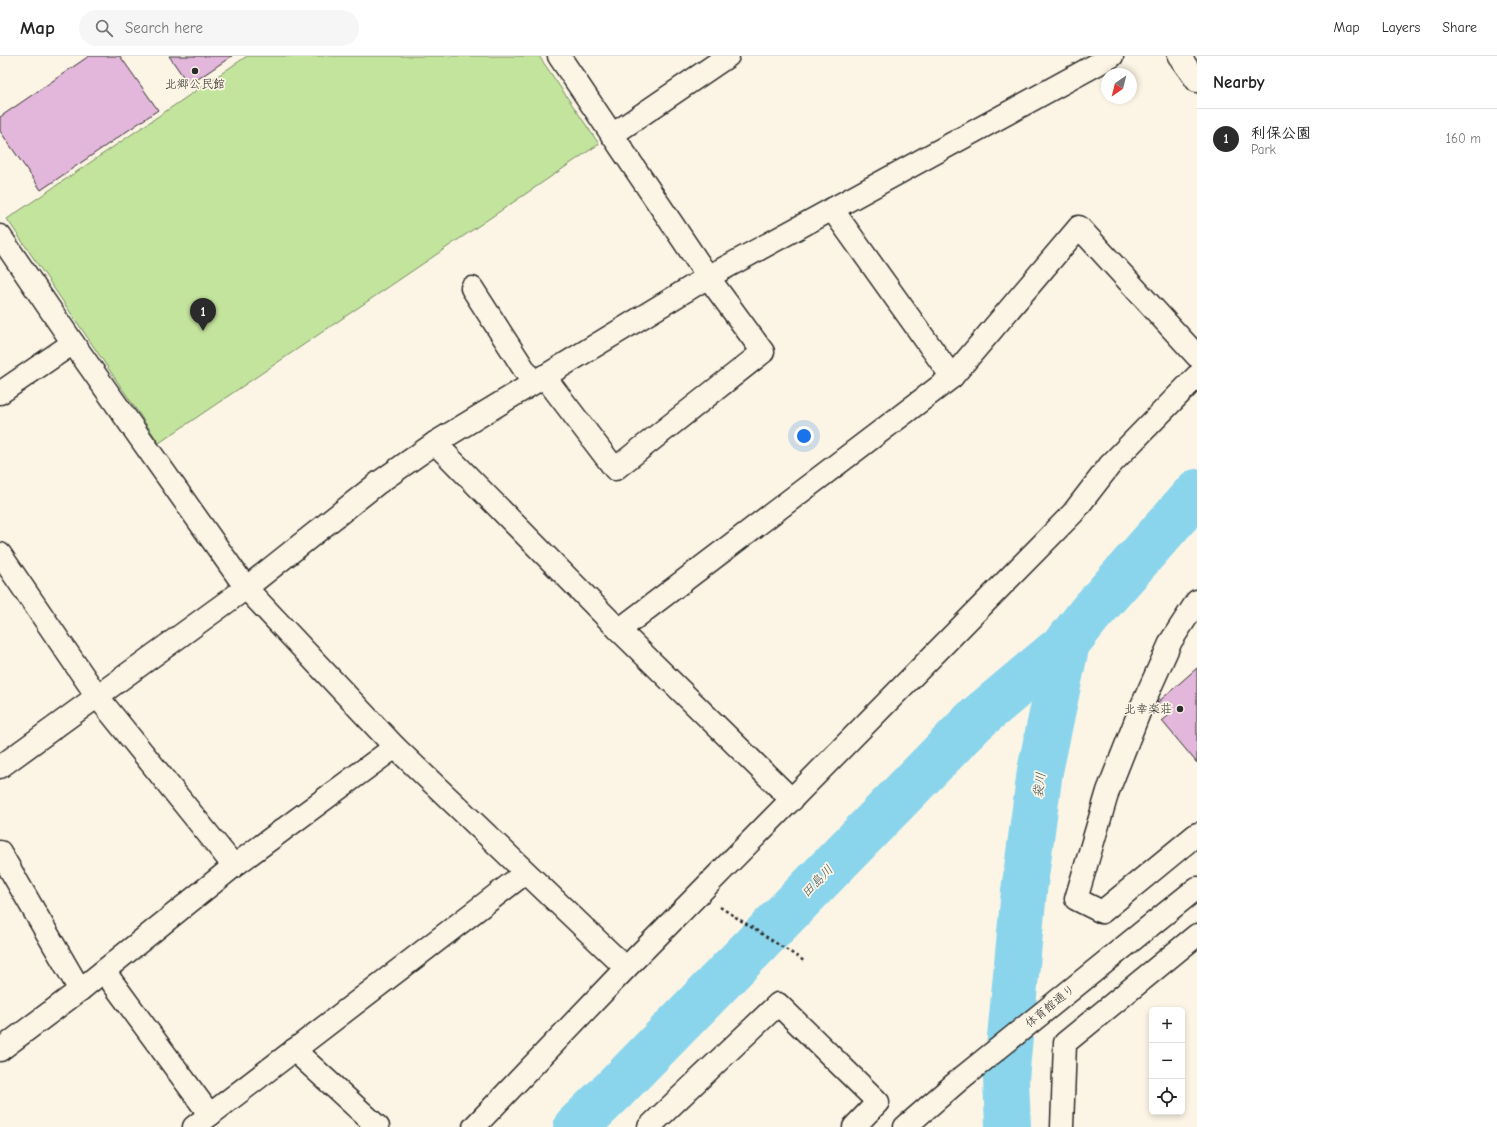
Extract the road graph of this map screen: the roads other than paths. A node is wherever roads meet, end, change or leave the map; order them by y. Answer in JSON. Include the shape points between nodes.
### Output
{"nodes":[{"id":1,"x":559,"y":56,"type":"edge"},
{"id":2,"x":1112,"y":56,"type":"edge"},
{"id":3,"x":1179,"y":56,"type":"edge"},
{"id":4,"x":721,"y":58,"type":"edge"},
{"id":5,"x":1197,"y":81,"type":"edge"},
{"id":6,"x":612,"y":135,"type":"junction"},
{"id":7,"x":832,"y":209,"type":"junction"},
{"id":8,"x":0,"y":236,"type":"edge"},
{"id":9,"x":708,"y":277,"type":"junction"},
{"id":10,"x":472,"y":288,"type":"dead end"},
{"id":11,"x":74,"y":343,"type":"junction"},
{"id":12,"x":1197,"y":356,"type":"edge"},
{"id":13,"x":952,"y":376,"type":"junction"},
{"id":14,"x":1197,"y":376,"type":"edge"},
{"id":15,"x":538,"y":380,"type":"junction"},
{"id":16,"x":0,"y":393,"type":"edge"},
{"id":17,"x":435,"y":443,"type":"junction"},
{"id":18,"x":0,"y":554,"type":"edge"},
{"id":19,"x":246,"y":588,"type":"junction"},
{"id":20,"x":1197,"y":600,"type":"edge"},
{"id":21,"x":619,"y":630,"type":"junction"},
{"id":22,"x":97,"y":696,"type":"junction"},
{"id":23,"x":394,"y":747,"type":"junction"},
{"id":24,"x":0,"y":767,"type":"edge"},
{"id":25,"x":792,"y":800,"type":"junction"},
{"id":26,"x":1197,"y":834,"type":"edge"},
{"id":27,"x":0,"y":852,"type":"edge"},
{"id":28,"x":234,"y":866,"type":"junction"},
{"id":29,"x":525,"y":873,"type":"junction"},
{"id":30,"x":1197,"y":888,"type":"edge"},
{"id":31,"x":1197,"y":935,"type":"edge"},
{"id":32,"x":626,"y":968,"type":"junction"},
{"id":33,"x":104,"y":971,"type":"junction"},
{"id":34,"x":80,"y":990,"type":"junction"},
{"id":35,"x":0,"y":1050,"type":"edge"},
{"id":36,"x":294,"y":1050,"type":"junction"},
{"id":37,"x":202,"y":1121,"type":"edge"},
{"id":38,"x":378,"y":1127,"type":"edge"},
{"id":39,"x":474,"y":1127,"type":"edge"},
{"id":40,"x":649,"y":1127,"type":"edge"},
{"id":41,"x":854,"y":1127,"type":"edge"},
{"id":42,"x":905,"y":1127,"type":"edge"},
{"id":43,"x":1062,"y":1127,"type":"edge"}],
"edges":[{"from":1,"to":6,"type":"street"},
{"from":2,"to":7,"type":"street"},
{"from":3,"to":5,"type":"street"},
{"from":4,"to":6,"type":"street"},
{"from":6,"to":9,"type":"street"},
{"from":7,"to":9,"type":"street"},
{"from":7,"to":13,"type":"street"},
{"from":8,"to":11,"type":"street"},
{"from":9,"to":15,"type":"street"},
{"from":9,"to":15,"type":"street","via":[[763,352],[615,469]]},
{"from":10,"to":15,"type":"street"},
{"from":11,"to":16,"type":"street"},
{"from":11,"to":19,"type":"street"},
{"from":12,"to":13,"type":"street","via":[[1079,227]]},
{"from":13,"to":21,"type":"street"},
{"from":14,"to":25,"type":"street","via":[[1110,465],[1073,513]]},
{"from":15,"to":17,"type":"street"},
{"from":17,"to":19,"type":"street","via":[[378,483]]},
{"from":17,"to":21,"type":"street"},
{"from":18,"to":22,"type":"street"},
{"from":19,"to":22,"type":"street"},
{"from":19,"to":23,"type":"street"},
{"from":20,"to":26,"type":"street","via":[[1171,641],[1140,710],[1108,791],[1076,899],[1102,912]]},
{"from":21,"to":25,"type":"street"},
{"from":22,"to":24,"type":"street"},
{"from":22,"to":28,"type":"street"},
{"from":23,"to":28,"type":"street"},
{"from":23,"to":29,"type":"street"},
{"from":25,"to":32,"type":"street"},
{"from":27,"to":34,"type":"street"},
{"from":28,"to":33,"type":"street"},
{"from":29,"to":32,"type":"street"},
{"from":29,"to":36,"type":"street"},
{"from":30,"to":42,"type":"street","name":"体育館通り","via":[[958,1081]]},
{"from":31,"to":43,"type":"street","via":[[1065,1043]]},
{"from":32,"to":39,"type":"street"},
{"from":33,"to":34,"type":"street"},
{"from":33,"to":37,"type":"street"},
{"from":34,"to":35,"type":"street"},
{"from":36,"to":37,"type":"street"},
{"from":36,"to":38,"type":"street"},
{"from":40,"to":41,"type":"street","via":[[778,1004],[878,1102]]}]}
